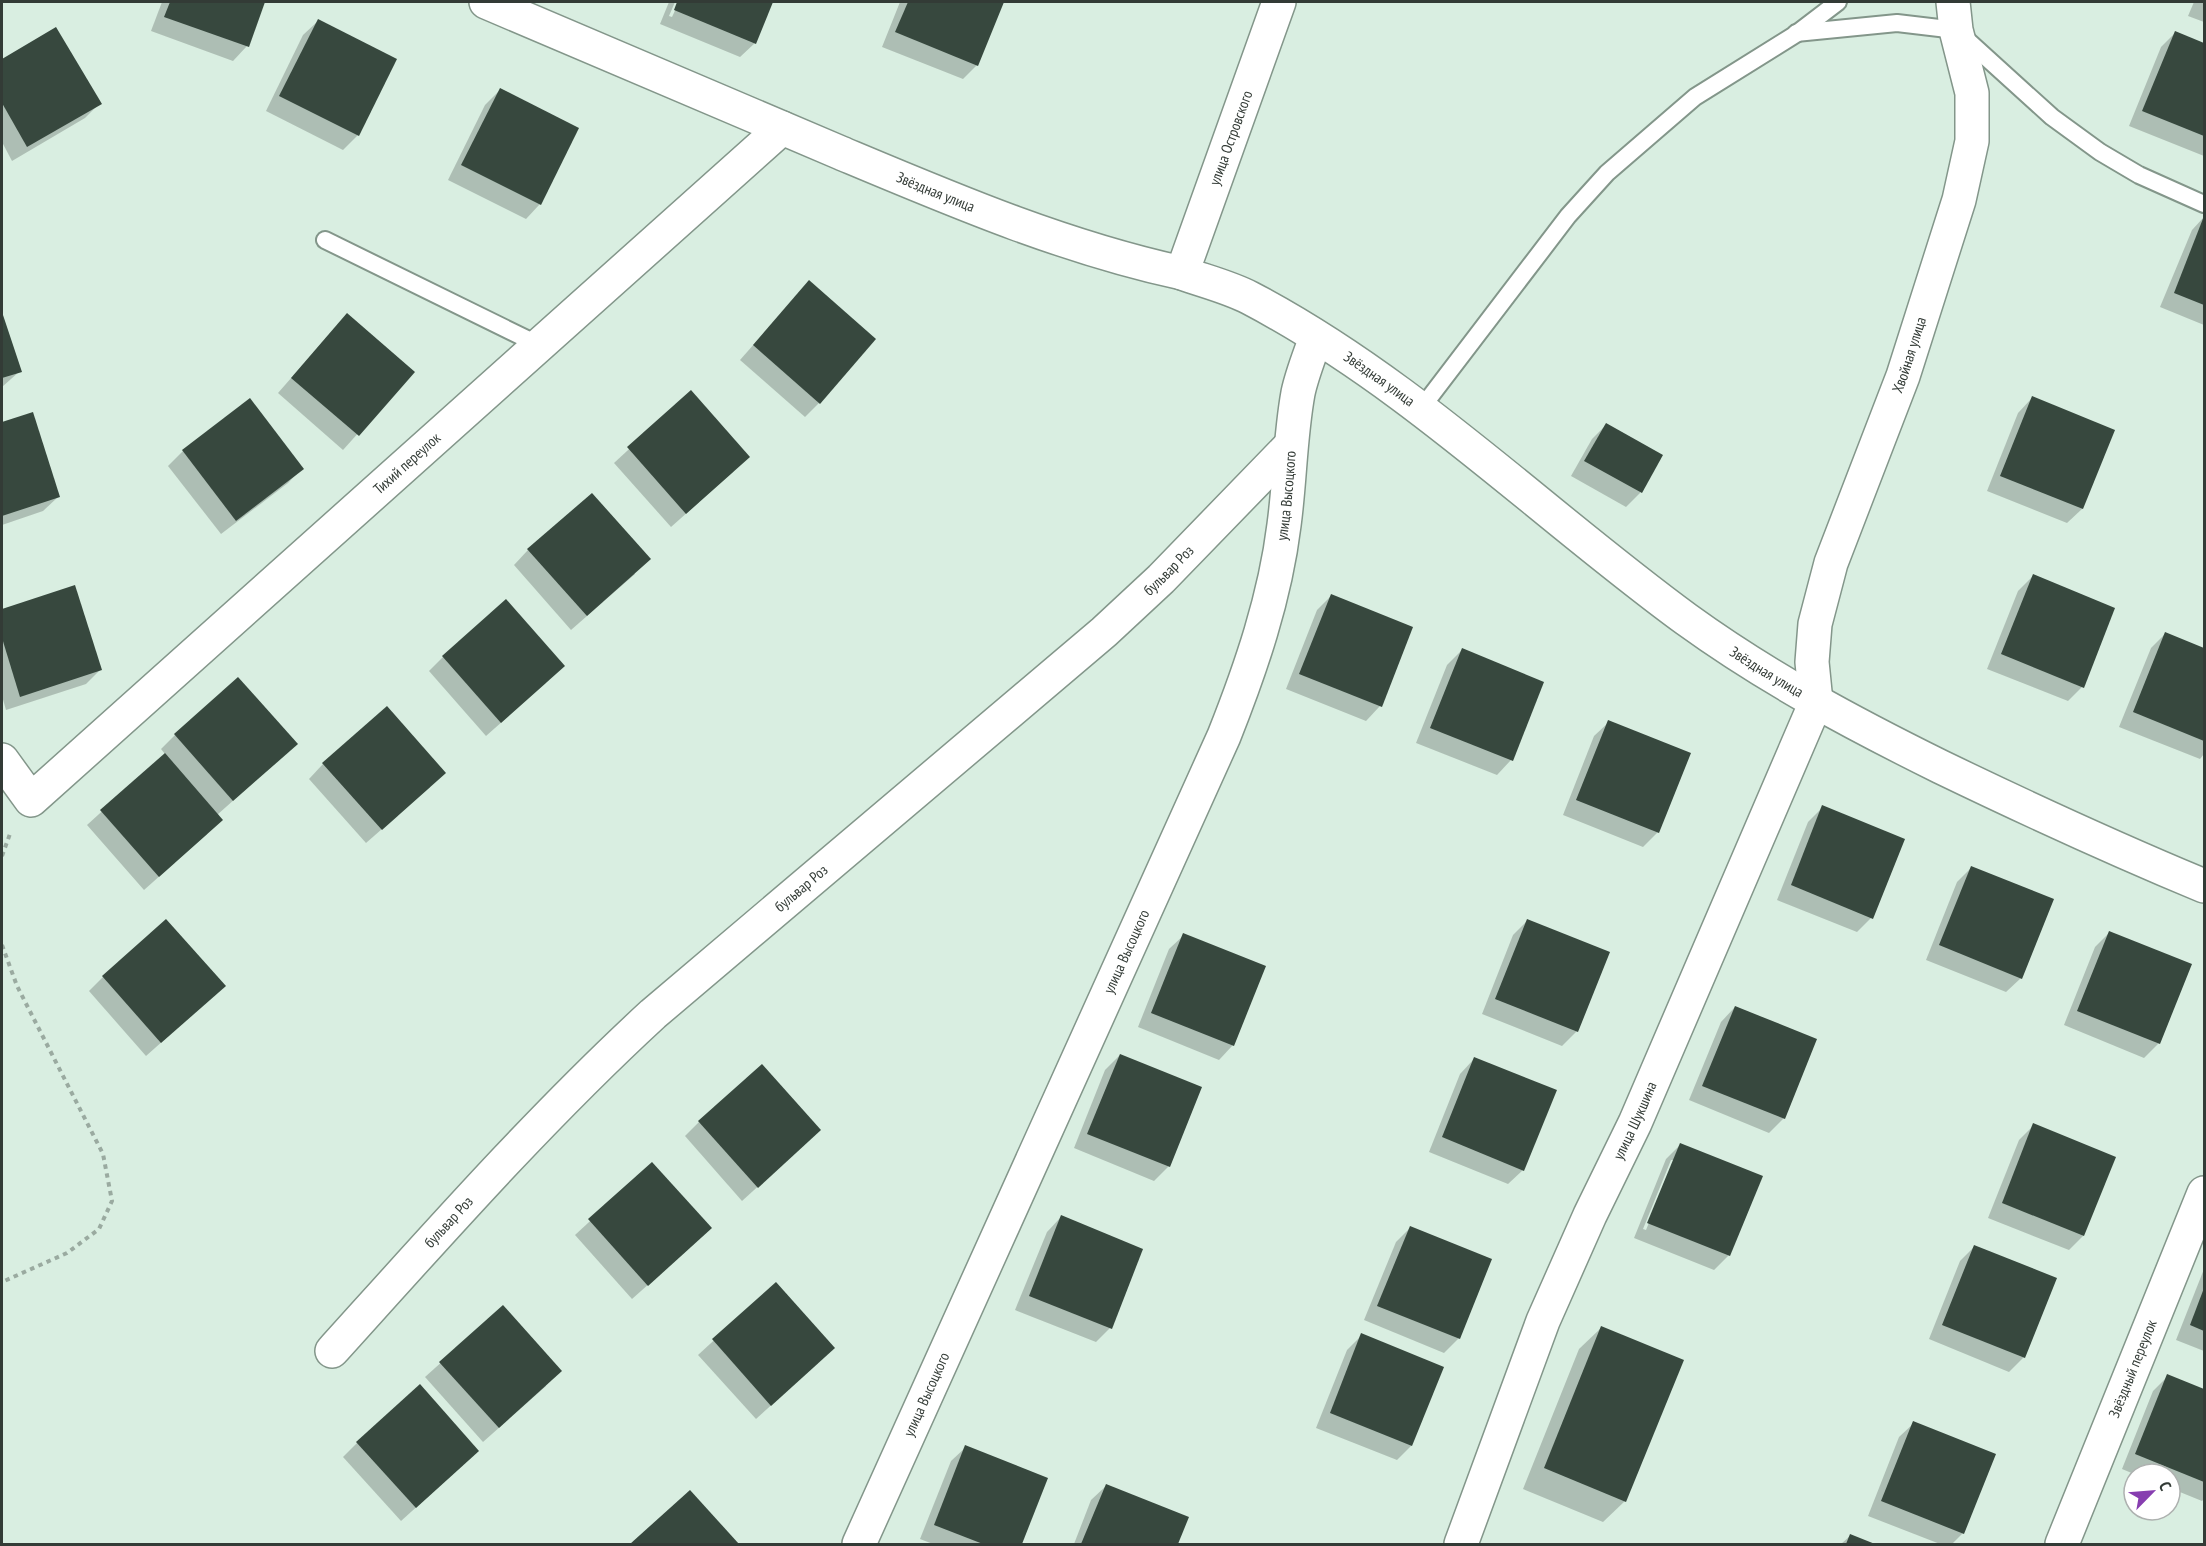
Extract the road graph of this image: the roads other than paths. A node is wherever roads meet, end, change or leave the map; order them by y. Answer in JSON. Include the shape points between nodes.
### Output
{"nodes":[{"id":1,"x":486,"y":2,"type":"edge"},
{"id":2,"x":1279,"y":2,"type":"edge"},
{"id":3,"x":1838,"y":2,"type":"edge"},
{"id":4,"x":1955,"y":16,"type":"edge"},
{"id":5,"x":1796,"y":33,"type":"junction"},
{"id":6,"x":782,"y":128,"type":"junction"},
{"id":7,"x":2205,"y":204,"type":"edge"},
{"id":8,"x":325,"y":240,"type":"dead end"},
{"id":9,"x":1182,"y":273,"type":"junction"},
{"id":10,"x":1316,"y":337,"type":"junction"},
{"id":11,"x":539,"y":345,"type":"junction"},
{"id":12,"x":1420,"y":410,"type":"junction"},
{"id":13,"x":1290,"y":446,"type":"junction"},
{"id":14,"x":1816,"y":702,"type":"junction"},
{"id":15,"x":2,"y":760,"type":"edge"},
{"id":16,"x":2205,"y":886,"type":"edge"},
{"id":17,"x":2205,"y":1193,"type":"edge"},
{"id":18,"x":332,"y":1351,"type":"dead end"},
{"id":19,"x":859,"y":1545,"type":"edge"},
{"id":20,"x":1461,"y":1545,"type":"edge"},
{"id":21,"x":2062,"y":1545,"type":"edge"}],
"edges":[{"from":1,"to":6,"type":"street","name":"Звёздная улица"},
{"from":2,"to":9,"type":"street","name":"улица Островского"},
{"from":3,"to":5,"type":"lane"},
{"from":4,"to":5,"type":"lane"},
{"from":4,"to":7,"type":"lane","via":[[2052,117],[2139,175]]},
{"from":4,"to":14,"type":"street","name":"Хвойная улица","via":[[1971,93],[1972,141],[1959,200],[1903,376],[1831,563],[1815,624],[1812,662]]},
{"from":5,"to":12,"type":"lane","via":[[1695,97],[1607,173],[1568,216]]},
{"from":6,"to":9,"type":"street","name":"Звёздная улица","via":[[1046,236],[1118,259]]},
{"from":6,"to":11,"type":"street","name":"Тихий переулок"},
{"from":8,"to":11,"type":"lane"},
{"from":9,"to":10,"type":"street","name":"Звёздная улица","via":[[1247,296]]},
{"from":10,"to":12,"type":"street","name":"Звёздная улица"},
{"from":10,"to":13,"type":"street","name":"улица Высоцкого","via":[[1299,391]]},
{"from":11,"to":15,"type":"street","name":"Тихий переулок","via":[[31,800]]},
{"from":12,"to":14,"type":"street","name":"Звёздная улица","via":[[1685,618],[1753,666]]},
{"from":13,"to":18,"type":"street","name":"бульвар Роз","via":[[1104,632],[653,1014],[594,1069]]},
{"from":13,"to":19,"type":"street","name":"улица Высоцкого","via":[[1284,526],[1250,671]]},
{"from":14,"to":16,"type":"street","name":"Звёздная улица","via":[[2046,818]]},
{"from":14,"to":20,"type":"street","name":"улица Шукшина","via":[[1635,1123],[1544,1321]]},
{"from":17,"to":21,"type":"street","name":"Звёздный переулок"}]}
